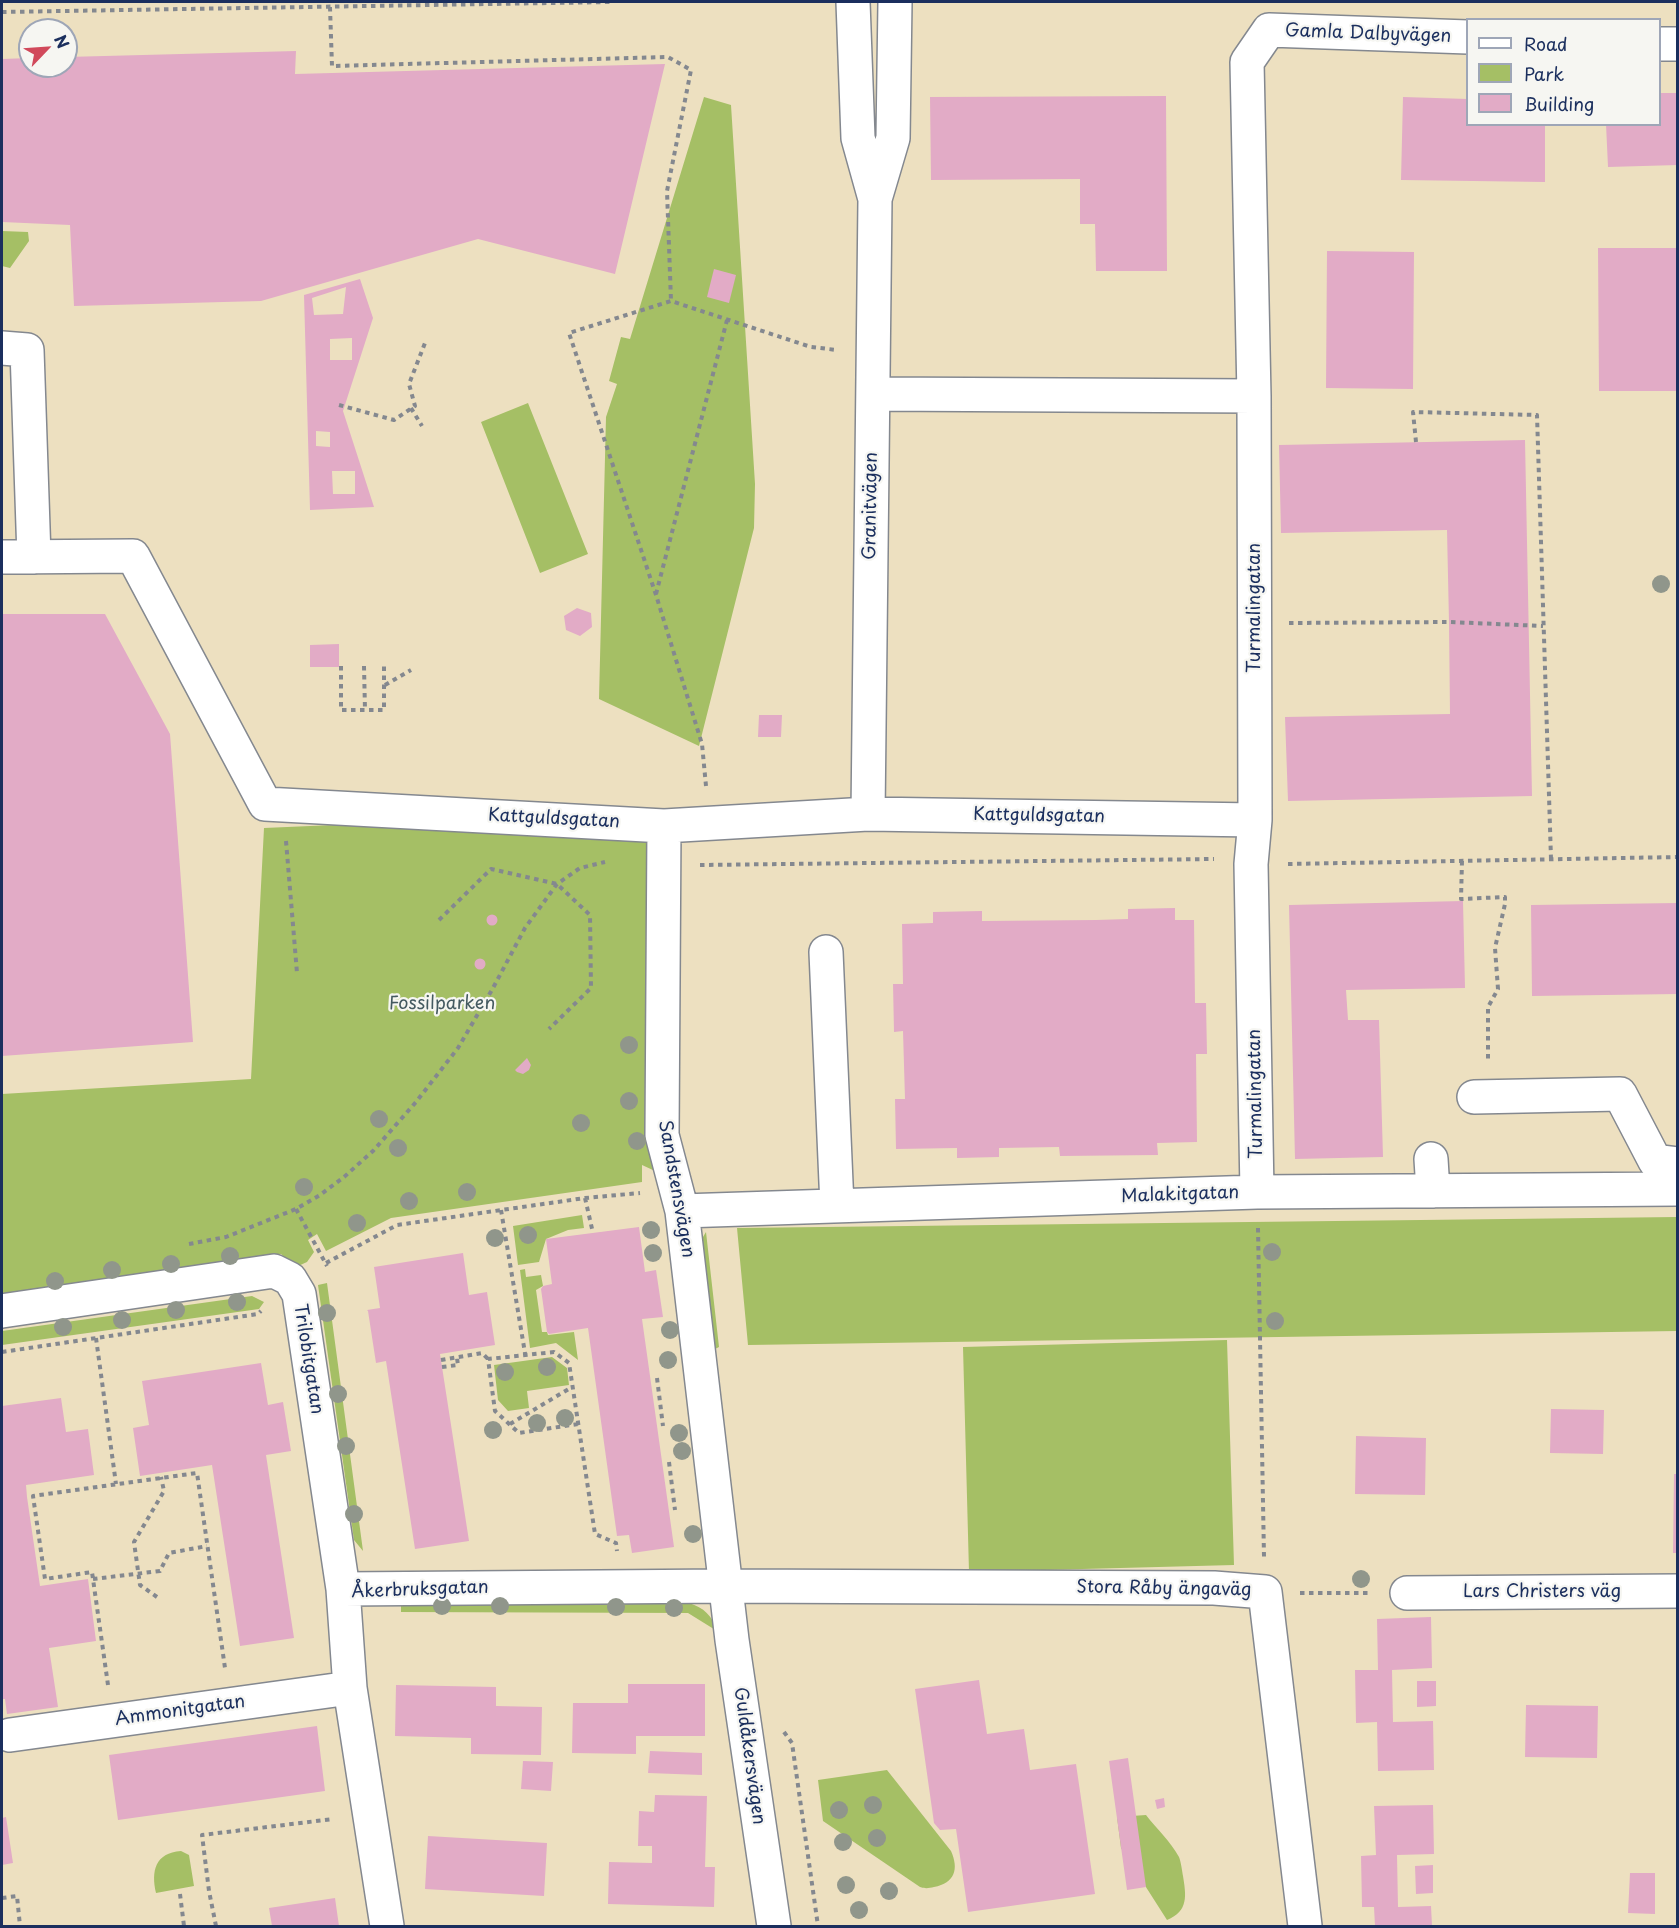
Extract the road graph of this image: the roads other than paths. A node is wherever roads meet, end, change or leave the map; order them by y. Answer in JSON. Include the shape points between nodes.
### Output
{"nodes":[{"id":1,"x":853,"y":2,"type":"edge"},
{"id":2,"x":895,"y":2,"type":"edge"},
{"id":3,"x":1269,"y":30,"type":"joint"},
{"id":4,"x":1466,"y":37,"type":"edge"},
{"id":5,"x":1661,"y":44,"type":"edge"},
{"id":6,"x":1677,"y":44,"type":"edge"},
{"id":7,"x":875,"y":199,"type":"junction"},
{"id":8,"x":2,"y":348,"type":"edge"},
{"id":9,"x":873,"y":394,"type":"junction"},
{"id":10,"x":1254,"y":396,"type":"junction"},
{"id":11,"x":2,"y":557,"type":"edge"},
{"id":12,"x":34,"y":557,"type":"junction"},
{"id":13,"x":868,"y":814,"type":"junction"},
{"id":14,"x":1255,"y":820,"type":"junction"},
{"id":15,"x":664,"y":826,"type":"junction"},
{"id":16,"x":826,"y":952,"type":"dead end"},
{"id":17,"x":1481,"y":1096,"type":"road end"},
{"id":18,"x":1431,"y":1159,"type":"dead end"},
{"id":19,"x":1677,"y":1164,"type":"edge"},
{"id":20,"x":1677,"y":1189,"type":"edge"},
{"id":21,"x":1433,"y":1191,"type":"junction"},
{"id":22,"x":1257,"y":1192,"type":"junction"},
{"id":23,"x":837,"y":1206,"type":"junction"},
{"id":24,"x":682,"y":1211,"type":"junction"},
{"id":25,"x":2,"y":1311,"type":"edge"},
{"id":26,"x":726,"y":1586,"type":"junction"},
{"id":27,"x":343,"y":1589,"type":"junction"},
{"id":28,"x":1677,"y":1591,"type":"edge"},
{"id":29,"x":1407,"y":1593,"type":"road end"},
{"id":30,"x":350,"y":1688,"type":"junction"},
{"id":31,"x":10,"y":1735,"type":"dead end"},
{"id":32,"x":387,"y":1926,"type":"edge"},
{"id":33,"x":774,"y":1926,"type":"edge"},
{"id":34,"x":1305,"y":1926,"type":"edge"}],
"edges":[{"from":1,"to":7,"type":"street","name":"Granitvägen","via":[[858,138]]},
{"from":2,"to":7,"type":"street","name":"Granitvägen","via":[[893,138]]},
{"from":3,"to":4,"type":"street","name":"Gamla Dalbyvägen"},
{"from":3,"to":10,"type":"street","name":"Turmalingatan","via":[[1247,62]]},
{"from":5,"to":6,"type":"street"},
{"from":7,"to":9,"type":"street","name":"Granitvägen"},
{"from":8,"to":12,"type":"street","via":[[27,350]]},
{"from":9,"to":10,"type":"street"},
{"from":9,"to":13,"type":"street","name":"Granitvägen"},
{"from":10,"to":14,"type":"street","name":"Turmalingatan"},
{"from":11,"to":12,"type":"street","name":"Kattguldsgatan"},
{"from":12,"to":15,"type":"street","name":"Kattguldsgatan","via":[[134,556],[266,804]]},
{"from":13,"to":14,"type":"street","name":"Kattguldsgatan"},
{"from":13,"to":15,"type":"street","name":"Kattguldsgatan"},
{"from":14,"to":22,"type":"street","name":"Turmalingatan","via":[[1251,864]]},
{"from":15,"to":24,"type":"street","name":"Sandstensvägen","via":[[676,863],[662,1135]]},
{"from":16,"to":23,"type":"street"},
{"from":17,"to":19,"type":"street","via":[[1620,1094],[1655,1161]]},
{"from":18,"to":21,"type":"street"},
{"from":20,"to":21,"type":"street","name":"Malakitgatan"},
{"from":21,"to":22,"type":"street","name":"Malakitgatan"},
{"from":22,"to":23,"type":"street","name":"Malakitgatan"},
{"from":23,"to":24,"type":"street","name":"Malakitgatan"},
{"from":24,"to":26,"type":"street","name":"Sandstensvägen"},
{"from":25,"to":27,"type":"street","name":"Trilobitgatan","via":[[274,1271],[290,1279],[299,1294]]},
{"from":26,"to":27,"type":"street","name":"Åkerbruksgatan"},
{"from":26,"to":33,"type":"street","name":"Guldåkersvägen"},
{"from":26,"to":34,"type":"street","name":"Stora Råby ängaväg","via":[[1215,1588],[1265,1592]]},
{"from":27,"to":30,"type":"street","name":"Åkerbruksgatan"},
{"from":28,"to":29,"type":"street","name":"Lars Christers väg"},
{"from":30,"to":31,"type":"street","name":"Ammonitgatan"},
{"from":30,"to":32,"type":"street","name":"Åkerbruksgatan"}]}
